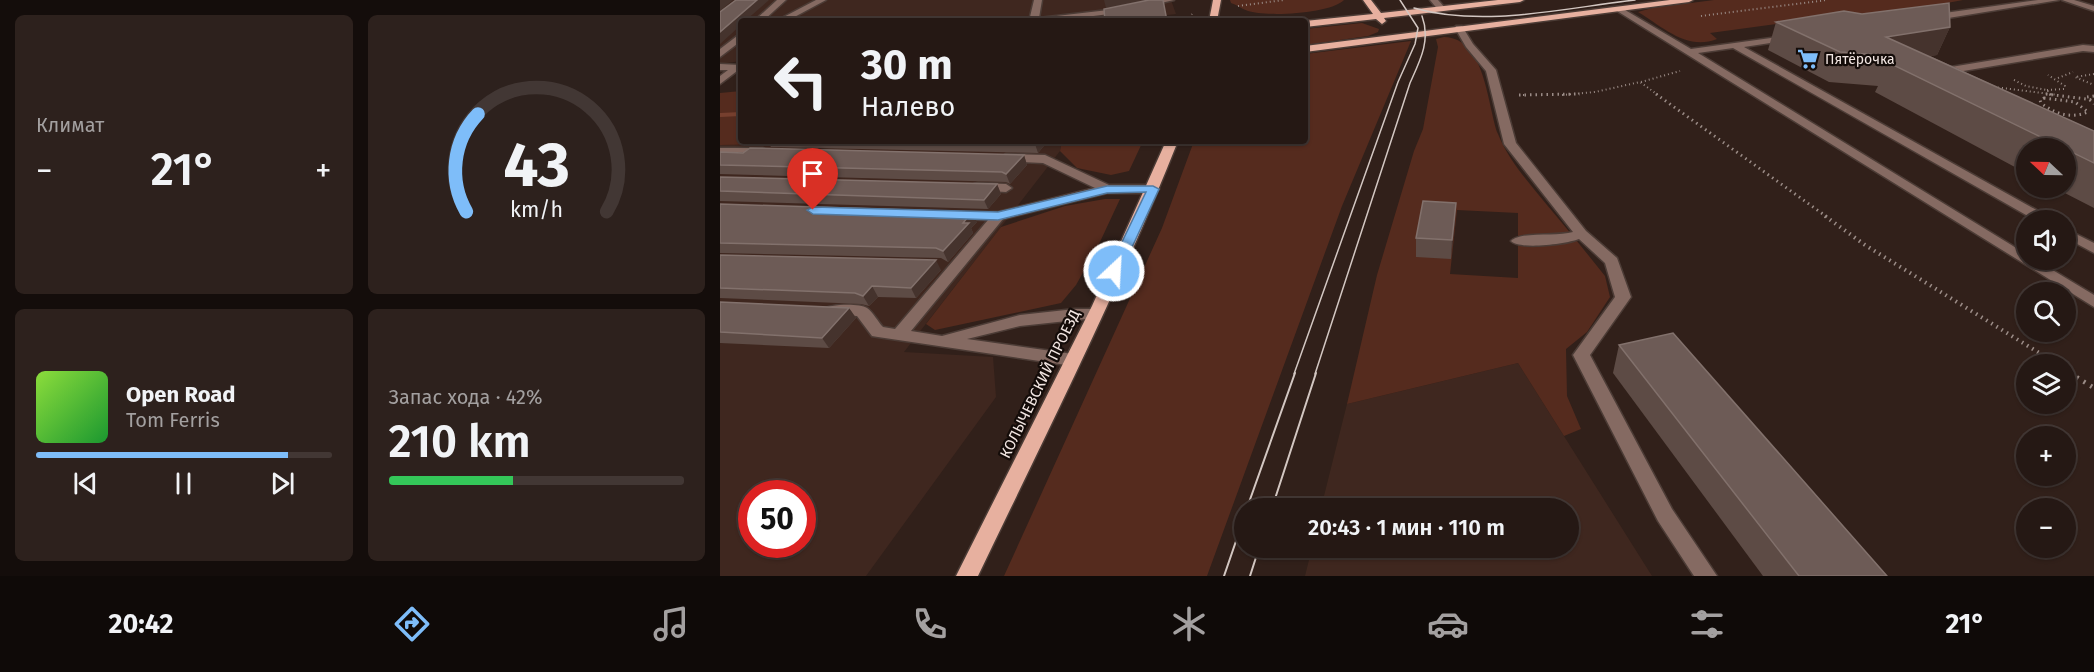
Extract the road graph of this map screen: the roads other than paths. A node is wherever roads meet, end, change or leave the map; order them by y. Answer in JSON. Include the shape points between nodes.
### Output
{"nodes":[{"id":1,"x":782,"y":0,"type":"edge"},
{"id":2,"x":822,"y":0,"type":"edge"},
{"id":3,"x":1038,"y":0,"type":"edge"},
{"id":4,"x":1170,"y":0,"type":"edge"},
{"id":5,"x":1216,"y":0,"type":"edge"},
{"id":6,"x":1366,"y":0,"type":"edge"},
{"id":7,"x":1434,"y":0,"type":"edge"},
{"id":8,"x":1520,"y":0,"type":"edge"},
{"id":9,"x":1689,"y":0,"type":"edge"},
{"id":10,"x":2055,"y":0,"type":"edge"},
{"id":11,"x":2066,"y":0,"type":"edge"},
{"id":12,"x":1442,"y":9,"type":"junction"},
{"id":13,"x":1620,"y":9,"type":"junction"},
{"id":14,"x":2094,"y":9,"type":"edge"},
{"id":15,"x":1379,"y":17,"type":"junction"},
{"id":16,"x":761,"y":18,"type":"edge"},
{"id":17,"x":786,"y":18,"type":"edge"},
{"id":18,"x":1034,"y":18,"type":"edge"},
{"id":19,"x":1058,"y":18,"type":"edge"},
{"id":20,"x":1213,"y":18,"type":"edge"},
{"id":21,"x":1918,"y":20,"type":"edge"},
{"id":22,"x":1308,"y":24,"type":"edge"},
{"id":23,"x":1401,"y":25,"type":"junction"},
{"id":24,"x":1459,"y":28,"type":"junction"},
{"id":25,"x":1803,"y":36,"type":"edge"},
{"id":26,"x":738,"y":39,"type":"edge"},
{"id":27,"x":1734,"y":45,"type":"junction"},
{"id":28,"x":1308,"y":48,"type":"edge"},
{"id":29,"x":2094,"y":49,"type":"edge"},
{"id":30,"x":1689,"y":52,"type":"junction"},
{"id":31,"x":720,"y":54,"type":"edge"},
{"id":32,"x":720,"y":67,"type":"edge"},
{"id":33,"x":738,"y":79,"type":"edge"},
{"id":34,"x":720,"y":81,"type":"edge"},
{"id":35,"x":1941,"y":85,"type":"edge"},
{"id":36,"x":1171,"y":144,"type":"edge"},
{"id":37,"x":720,"y":151,"type":"edge"},
{"id":38,"x":778,"y":152,"type":"edge"},
{"id":39,"x":987,"y":158,"type":"edge"},
{"id":40,"x":970,"y":187,"type":"edge"},
{"id":41,"x":1006,"y":188,"type":"dead end"},
{"id":42,"x":1107,"y":189,"type":"junction"},
{"id":43,"x":1153,"y":189,"type":"junction"},
{"id":44,"x":2026,"y":210,"type":"edge"},
{"id":45,"x":940,"y":214,"type":"edge"},
{"id":46,"x":998,"y":216,"type":"junction"},
{"id":47,"x":1581,"y":234,"type":"junction"},
{"id":48,"x":2076,"y":239,"type":"edge"},
{"id":49,"x":1518,"y":241,"type":"dead end"},
{"id":50,"x":2094,"y":249,"type":"edge"},
{"id":51,"x":2094,"y":302,"type":"edge"},
{"id":52,"x":814,"y":309,"type":"edge"},
{"id":53,"x":1095,"y":313,"type":"junction"},
{"id":54,"x":899,"y":335,"type":"junction"},
{"id":55,"x":944,"y":342,"type":"junction"},
{"id":56,"x":1072,"y":360,"type":"junction"},
{"id":57,"x":967,"y":576,"type":"edge"},
{"id":58,"x":1706,"y":576,"type":"edge"}],
"edges":[{"from":1,"to":16,"type":"lane"},
{"from":2,"to":17,"type":"lane"},
{"from":3,"to":18,"type":"lane"},
{"from":4,"to":19,"type":"lane"},
{"from":5,"to":20,"type":"main road"},
{"from":6,"to":15,"type":"main road"},
{"from":7,"to":12,"type":"lane"},
{"from":8,"to":12,"type":"main road"},
{"from":9,"to":13,"type":"main road"},
{"from":10,"to":21,"type":"lane"},
{"from":11,"to":14,"type":"lane"},
{"from":12,"to":23,"type":"main road"},
{"from":13,"to":24,"type":"main road"},
{"from":13,"to":30,"type":"lane"},
{"from":15,"to":22,"type":"main road"},
{"from":15,"to":23,"type":"main road"},
{"from":15,"to":23,"type":"main road"},
{"from":23,"to":24,"type":"main road"},
{"from":23,"to":28,"type":"main road"},
{"from":24,"to":47,"type":"lane","via":[[1491,70],[1510,144]]},
{"from":25,"to":27,"type":"lane"},
{"from":26,"to":31,"type":"lane"},
{"from":27,"to":30,"type":"lane"},
{"from":27,"to":44,"type":"lane"},
{"from":29,"to":35,"type":"lane","via":[[1939,72],[1934,75]]},
{"from":30,"to":51,"type":"lane"},
{"from":32,"to":34,"type":"lane","via":[[737,67]]},
{"from":33,"to":34,"type":"lane"},
{"from":36,"to":43,"type":"main road","name":"КОЛЫЧЕВСКИЙ ПРОЕЗД"},
{"from":37,"to":38,"type":"lane"},
{"from":39,"to":42,"type":"lane","via":[[1045,159]]},
{"from":40,"to":41,"type":"lane"},
{"from":42,"to":43,"type":"lane"},
{"from":42,"to":46,"type":"lane"},
{"from":43,"to":53,"type":"main road","name":"КОЛЫЧЕВСКИЙ ПРОЕЗД"},
{"from":45,"to":46,"type":"lane"},
{"from":46,"to":54,"type":"lane"},
{"from":47,"to":49,"type":"lane","via":[[1566,239]]},
{"from":47,"to":58,"type":"lane","via":[[1612,261],[1623,297],[1581,355],[1665,515]]},
{"from":48,"to":50,"type":"lane"},
{"from":52,"to":54,"type":"lane","via":[[861,311],[878,332]]},
{"from":53,"to":55,"type":"lane","via":[[1034,316],[981,328]]},
{"from":53,"to":56,"type":"main road","name":"КОЛЫЧЕВСКИЙ ПРОЕЗД"},
{"from":54,"to":55,"type":"lane"},
{"from":55,"to":56,"type":"lane"},
{"from":56,"to":57,"type":"main road","name":"КОЛЫЧЕВСКИЙ ПРОЕЗД"}]}
